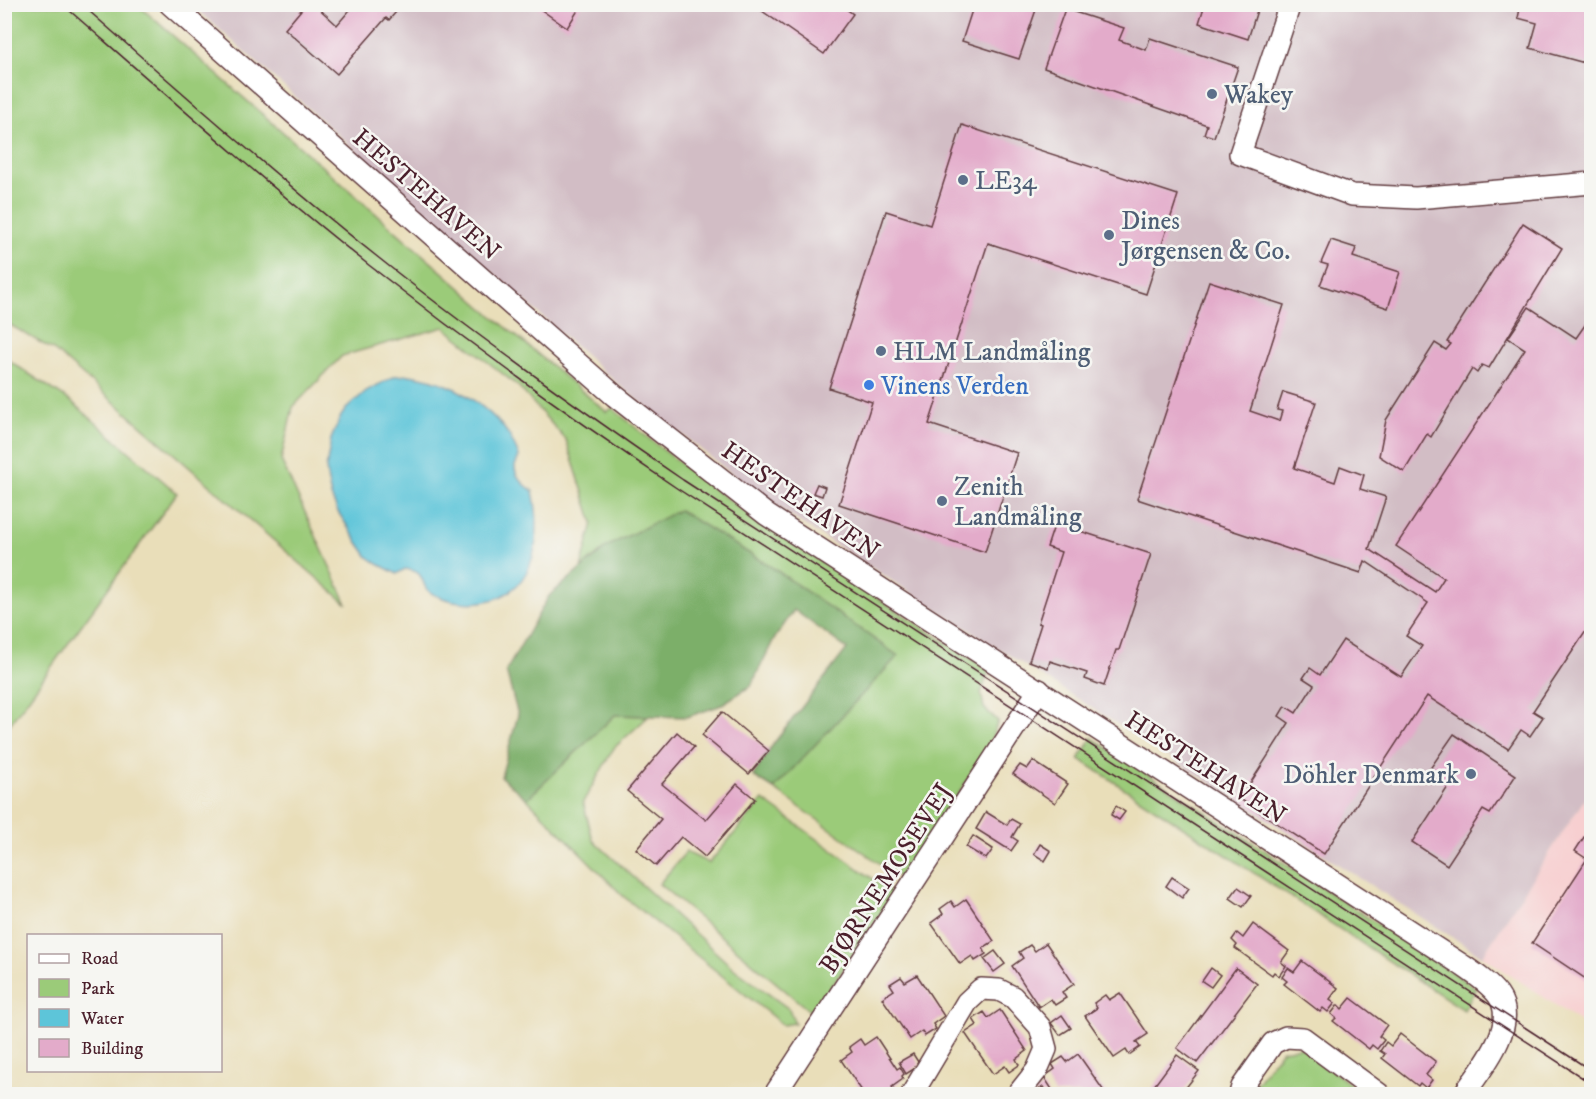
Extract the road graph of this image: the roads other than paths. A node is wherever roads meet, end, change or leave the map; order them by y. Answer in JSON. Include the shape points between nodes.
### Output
{"nodes":[{"id":1,"x":170,"y":4,"type":"edge"},
{"id":2,"x":1290,"y":4,"type":"edge"},
{"id":3,"x":1592,"y":183,"type":"edge"},
{"id":4,"x":1039,"y":690,"type":"junction"},
{"id":5,"x":775,"y":1095,"type":"edge"},
{"id":6,"x":912,"y":1095,"type":"edge"},
{"id":7,"x":1018,"y":1095,"type":"edge"},
{"id":8,"x":1240,"y":1095,"type":"edge"},
{"id":9,"x":1379,"y":1095,"type":"edge"},
{"id":10,"x":1464,"y":1095,"type":"edge"}],
"edges":[{"from":1,"to":4,"type":"street","name":"HESTEHAVEN","via":[[615,396],[767,515]]},
{"from":2,"to":3,"type":"street","via":[[1240,154],[1352,195],[1416,198]]},
{"from":4,"to":5,"type":"street","name":"BJØRNEMOSEVEJ"},
{"from":4,"to":10,"type":"street","name":"HESTEHAVEN","via":[[1491,987],[1503,1005],[1503,1026],[1495,1047]]},
{"from":6,"to":7,"type":"street","via":[[967,1002],[981,989],[999,990],[1013,997],[1040,1028],[1046,1049],[1037,1070]]},
{"from":8,"to":9,"type":"street","via":[[1273,1043],[1286,1037],[1303,1038]]}]}
